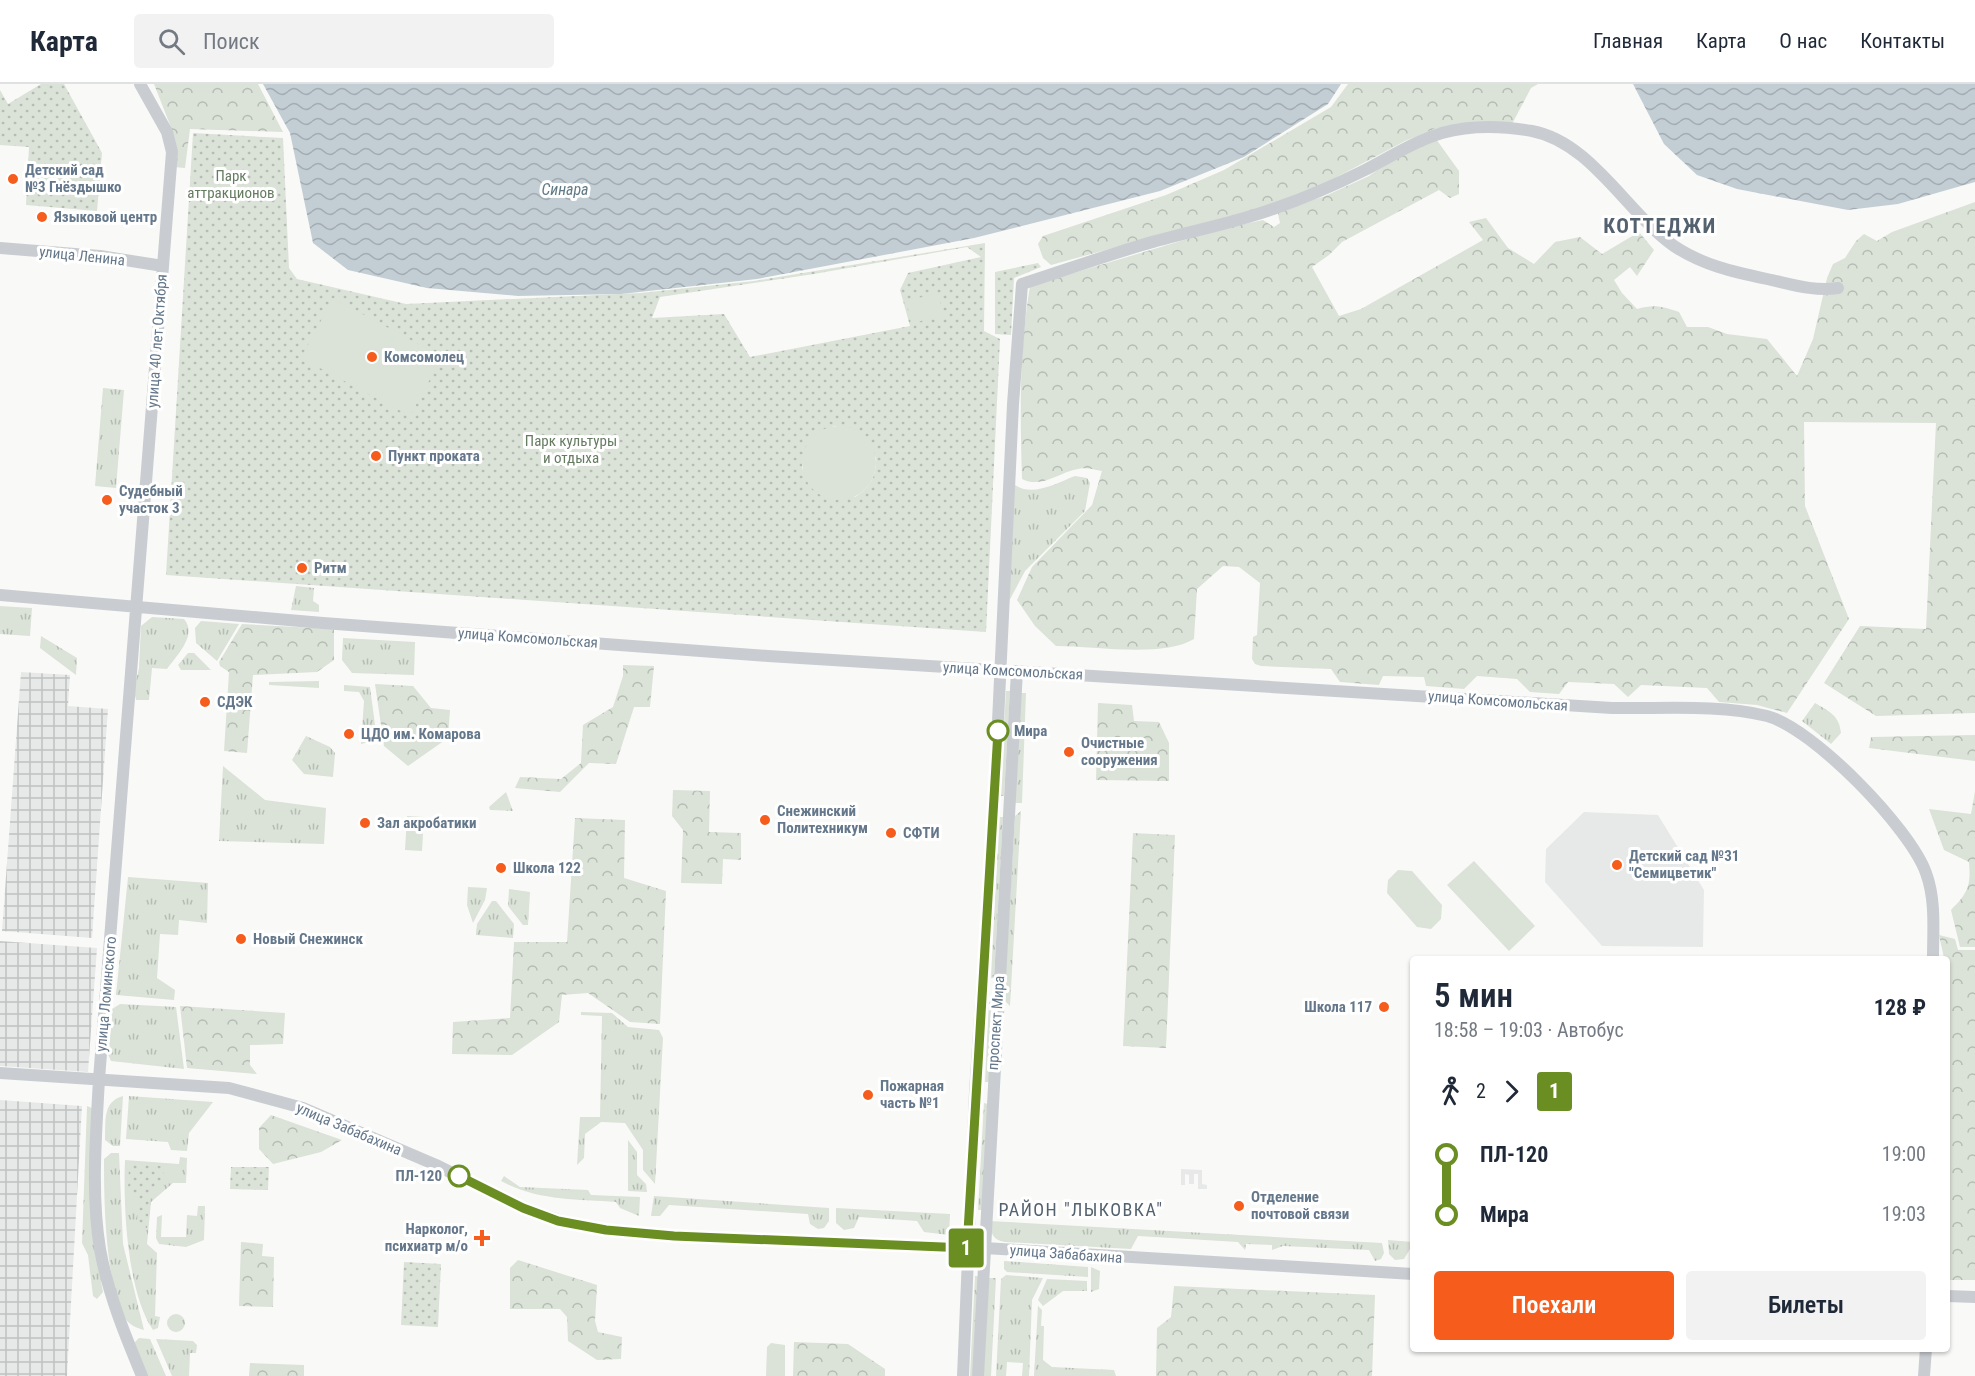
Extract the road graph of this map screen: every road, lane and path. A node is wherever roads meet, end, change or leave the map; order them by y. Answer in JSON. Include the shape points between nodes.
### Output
{"nodes":[{"id":1,"x":140,"y":84,"type":"edge"},
{"id":2,"x":0,"y":248,"type":"edge"},
{"id":3,"x":163,"y":266,"type":"junction"},
{"id":4,"x":1838,"y":288,"type":"dead end"},
{"id":5,"x":0,"y":595,"type":"edge"},
{"id":6,"x":138,"y":606,"type":"junction"},
{"id":7,"x":1002,"y":669,"type":"junction"},
{"id":8,"x":1017,"y":671,"type":"junction"},
{"id":9,"x":994,"y":806,"type":"junction"},
{"id":10,"x":1009,"y":806,"type":"junction"},
{"id":11,"x":1933,"y":956,"type":"edge"},
{"id":12,"x":981,"y":985,"type":"junction"},
{"id":13,"x":999,"y":986,"type":"junction"},
{"id":14,"x":0,"y":1073,"type":"edge"},
{"id":15,"x":99,"y":1079,"type":"junction"},
{"id":16,"x":975,"y":1092,"type":"junction"},
{"id":17,"x":992,"y":1093,"type":"junction"},
{"id":18,"x":967,"y":1248,"type":"junction"},
{"id":19,"x":984,"y":1248,"type":"junction"},
{"id":20,"x":1410,"y":1274,"type":"edge"},
{"id":21,"x":1950,"y":1296,"type":"edge"},
{"id":22,"x":1975,"y":1297,"type":"edge"},
{"id":23,"x":1926,"y":1352,"type":"edge"},
{"id":24,"x":141,"y":1376,"type":"edge"},
{"id":25,"x":963,"y":1376,"type":"edge"},
{"id":26,"x":978,"y":1376,"type":"edge"},
{"id":27,"x":1924,"y":1376,"type":"edge"}],
"edges":[{"from":1,"to":3,"type":"street","name":"улица 40 лет Октября","via":[[167,132],[172,152]]},
{"from":2,"to":3,"type":"street","name":"улица Ленина","via":[[100,256]]},
{"from":3,"to":6,"type":"street","name":"улица 40 лет Октября"},
{"from":4,"to":7,"type":"street","name":"проспект Мира","via":[[1826,290],[1770,280],[1696,260],[1653,230],[1562,141],[1514,128],[1466,128],[1440,134],[1272,210],[1141,245],[1022,284]]},
{"from":5,"to":6,"type":"street","name":"улица Комсомольская"},
{"from":6,"to":7,"type":"street","name":"улица Комсомольская","via":[[745,654]]},
{"from":6,"to":15,"type":"street","name":"улица Ломинского"},
{"from":7,"to":8,"type":"street","name":"улица Комсомольская"},
{"from":7,"to":9,"type":"street","name":"проспект Мира"},
{"from":8,"to":10,"type":"street","name":"проспект Мира"},
{"from":8,"to":11,"type":"street","name":"улица Комсомольская","via":[[1612,708],[1737,711],[1768,716],[1805,734],[1842,766],[1909,841],[1926,873],[1932,895]]},
{"from":9,"to":10,"type":"street"},
{"from":9,"to":12,"type":"street","name":"проспект Мира"},
{"from":10,"to":13,"type":"street","name":"проспект Мира"},
{"from":12,"to":13,"type":"street"},
{"from":12,"to":16,"type":"street","name":"проспект Мира"},
{"from":13,"to":17,"type":"street","name":"проспект Мира"},
{"from":14,"to":15,"type":"street","name":"улица Забабахина"},
{"from":15,"to":18,"type":"street","name":"улица Забабахина","via":[[229,1088],[303,1108],[558,1221],[674,1236]]},
{"from":15,"to":24,"type":"street","name":"улица Ломинского","via":[[95,1167],[100,1249],[112,1302]]},
{"from":16,"to":17,"type":"street"},
{"from":16,"to":18,"type":"street","name":"проспект Мира"},
{"from":17,"to":19,"type":"street","name":"проспект Мира"},
{"from":18,"to":19,"type":"street","name":"улица Забабахина"},
{"from":18,"to":25,"type":"street","name":"проспект Мира"},
{"from":19,"to":20,"type":"street","name":"улица Забабахина"},
{"from":19,"to":26,"type":"street","name":"проспект Мира"},
{"from":21,"to":22,"type":"street"},
{"from":23,"to":27,"type":"street"}]}
